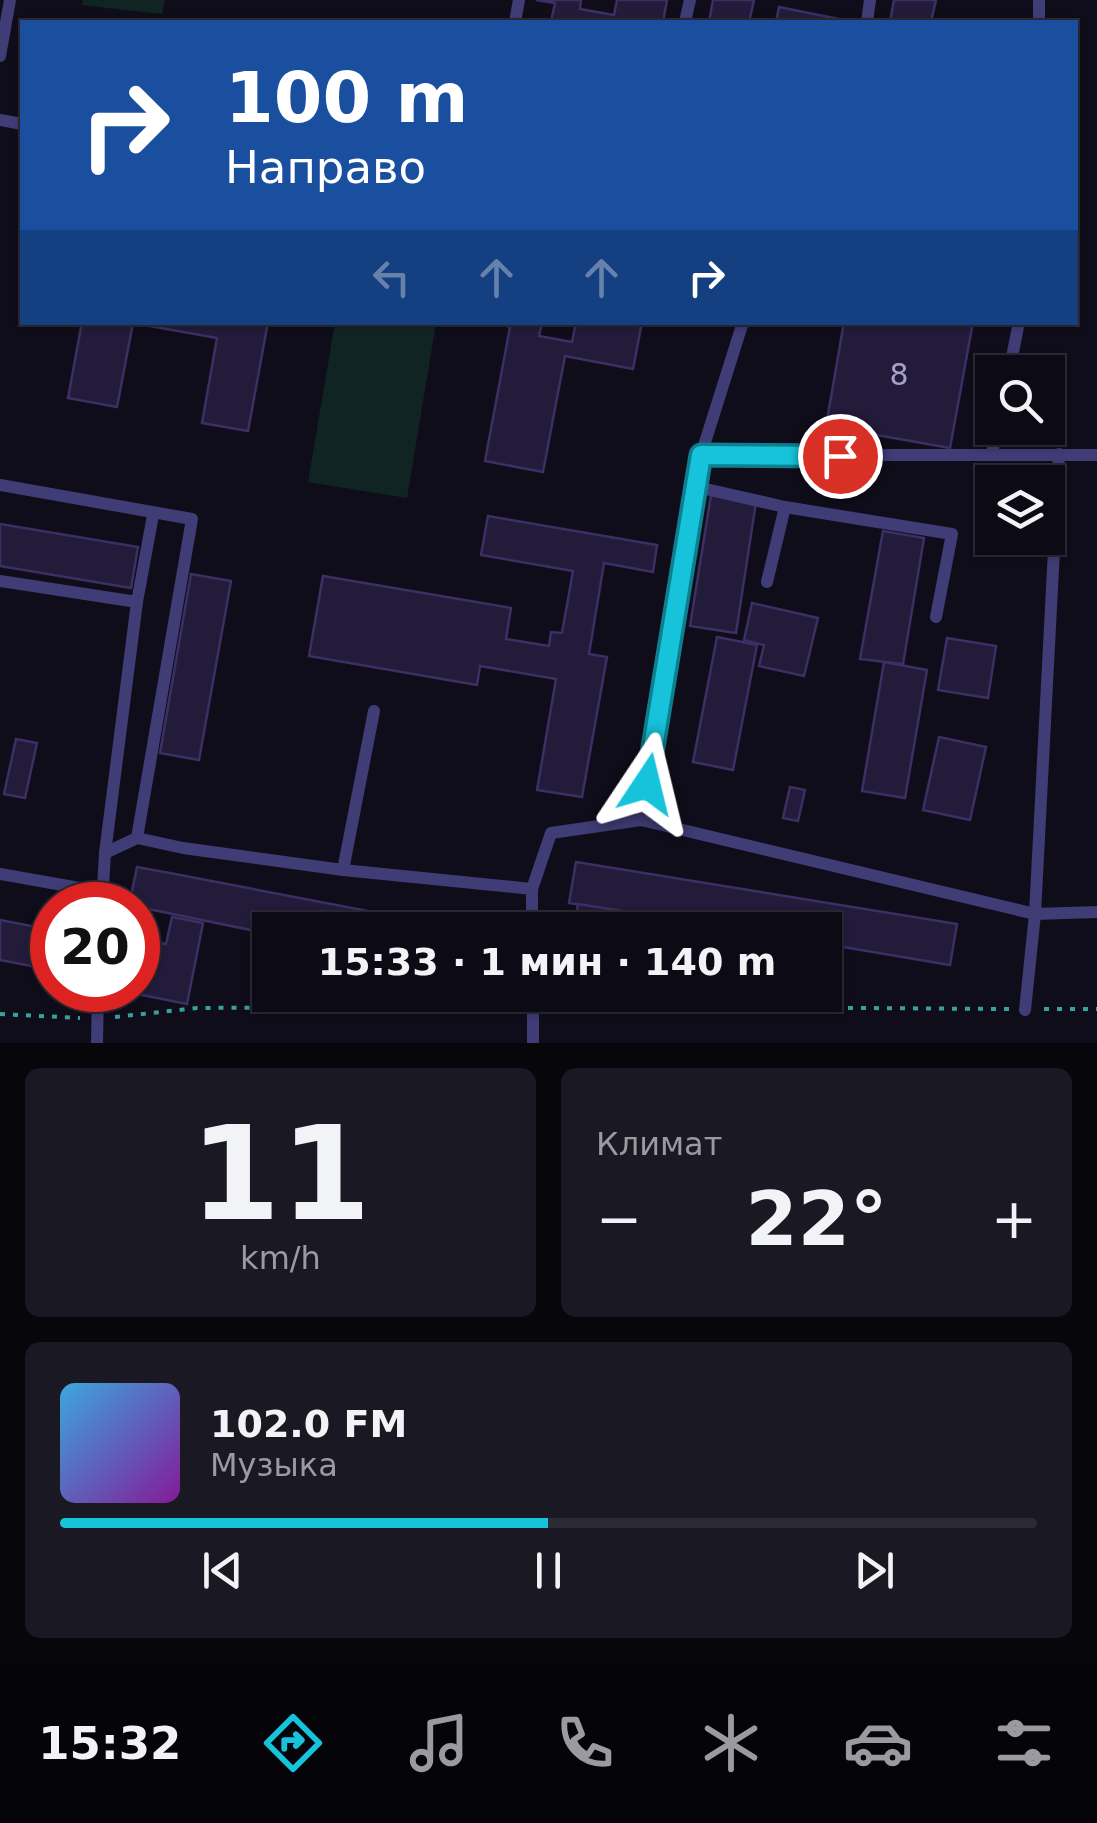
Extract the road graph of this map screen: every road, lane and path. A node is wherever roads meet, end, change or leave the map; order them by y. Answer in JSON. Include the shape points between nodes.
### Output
{"nodes":[{"id":1,"x":10,"y":0,"type":"edge"},
{"id":2,"x":0,"y":56,"type":"edge"},
{"id":3,"x":742,"y":325,"type":"edge"},
{"id":4,"x":1018,"y":325,"type":"edge"},
{"id":5,"x":1012,"y":355,"type":"edge"},
{"id":6,"x":994,"y":445,"type":"edge"},
{"id":7,"x":992,"y":454,"type":"junction"},
{"id":8,"x":1059,"y":454,"type":"junction"},
{"id":9,"x":701,"y":455,"type":"junction"},
{"id":10,"x":1097,"y":455,"type":"edge"},
{"id":11,"x":0,"y":486,"type":"edge"},
{"id":12,"x":697,"y":487,"type":"junction"},
{"id":13,"x":786,"y":507,"type":"junction"},
{"id":14,"x":153,"y":515,"type":"junction"},
{"id":15,"x":0,"y":581,"type":"edge"},
{"id":16,"x":767,"y":582,"type":"dead end"},
{"id":17,"x":137,"y":602,"type":"junction"},
{"id":18,"x":936,"y":618,"type":"dead end"},
{"id":19,"x":374,"y":711,"type":"dead end"},
{"id":20,"x":641,"y":820,"type":"junction"},
{"id":21,"x":137,"y":838,"type":"junction"},
{"id":22,"x":105,"y":853,"type":"junction"},
{"id":23,"x":343,"y":870,"type":"junction"},
{"id":24,"x":0,"y":874,"type":"edge"},
{"id":25,"x":33,"y":882,"type":"edge"},
{"id":26,"x":103,"y":882,"type":"edge"},
{"id":27,"x":532,"y":889,"type":"junction"},
{"id":28,"x":532,"y":912,"type":"edge"},
{"id":29,"x":1097,"y":912,"type":"edge"},
{"id":30,"x":1035,"y":914,"type":"junction"},
{"id":31,"x":1025,"y":1010,"type":"dead end"},
{"id":32,"x":98,"y":1012,"type":"edge"},
{"id":33,"x":534,"y":1012,"type":"edge"},
{"id":34,"x":97,"y":1043,"type":"edge"},
{"id":35,"x":533,"y":1043,"type":"edge"}],
"edges":[{"from":1,"to":2,"type":"lane"},
{"from":3,"to":9,"type":"lane"},
{"from":4,"to":5,"type":"lane"},
{"from":6,"to":7,"type":"lane"},
{"from":7,"to":8,"type":"lane"},
{"from":7,"to":9,"type":"lane"},
{"from":8,"to":10,"type":"lane"},
{"from":8,"to":30,"type":"lane"},
{"from":9,"to":12,"type":"lane"},
{"from":11,"to":14,"type":"lane"},
{"from":12,"to":13,"type":"lane"},
{"from":12,"to":20,"type":"lane"},
{"from":13,"to":16,"type":"lane"},
{"from":13,"to":18,"type":"lane","via":[[952,534]]},
{"from":14,"to":17,"type":"lane"},
{"from":14,"to":21,"type":"lane","via":[[192,520]]},
{"from":15,"to":17,"type":"lane"},
{"from":17,"to":22,"type":"lane"},
{"from":19,"to":23,"type":"lane"},
{"from":20,"to":27,"type":"lane","via":[[551,833]]},
{"from":20,"to":30,"type":"lane"},
{"from":21,"to":22,"type":"lane"},
{"from":21,"to":23,"type":"lane"},
{"from":22,"to":26,"type":"lane"},
{"from":23,"to":27,"type":"lane"},
{"from":24,"to":25,"type":"lane"},
{"from":27,"to":28,"type":"lane"},
{"from":29,"to":30,"type":"lane"},
{"from":30,"to":31,"type":"lane"},
{"from":32,"to":34,"type":"lane"},
{"from":33,"to":35,"type":"lane"}]}
